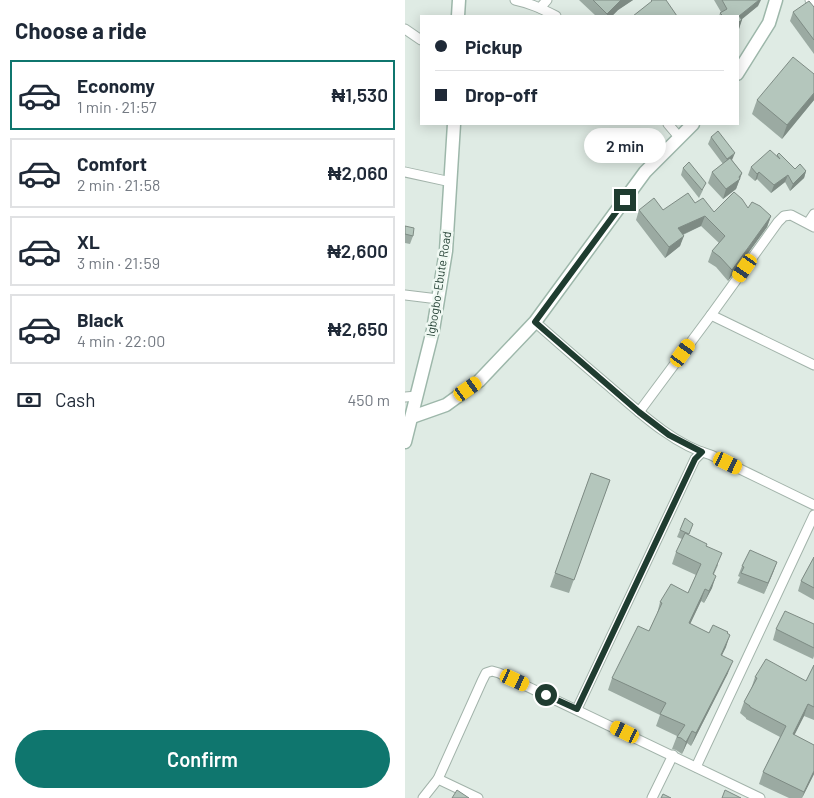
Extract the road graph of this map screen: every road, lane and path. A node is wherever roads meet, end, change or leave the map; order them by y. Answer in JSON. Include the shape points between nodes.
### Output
{"nodes":[{"id":1,"x":459,"y":0,"type":"edge"},
{"id":2,"x":515,"y":0,"type":"edge"},
{"id":3,"x":547,"y":0,"type":"edge"},
{"id":4,"x":776,"y":0,"type":"edge"},
{"id":5,"x":810,"y":0,"type":"edge"},
{"id":6,"x":814,"y":4,"type":"edge"},
{"id":7,"x":540,"y":8,"type":"junction"},
{"id":8,"x":459,"y":15,"type":"edge"},
{"id":9,"x":554,"y":15,"type":"edge"},
{"id":10,"x":405,"y":29,"type":"edge"},
{"id":11,"x":420,"y":39,"type":"edge"},
{"id":12,"x":739,"y":71,"type":"edge"},
{"id":13,"x":454,"y":125,"type":"edge"},
{"id":14,"x":669,"y":125,"type":"edge"},
{"id":15,"x":692,"y":125,"type":"edge"},
{"id":16,"x":679,"y":137,"type":"junction"},
{"id":17,"x":405,"y":172,"type":"edge"},
{"id":18,"x":451,"y":182,"type":"junction"},
{"id":19,"x":814,"y":214,"type":"edge"},
{"id":20,"x":811,"y":225,"type":"edge"},
{"id":21,"x":405,"y":295,"type":"edge"},
{"id":22,"x":438,"y":299,"type":"junction"},
{"id":23,"x":711,"y":315,"type":"junction"},
{"id":24,"x":535,"y":322,"type":"junction"},
{"id":25,"x":814,"y":364,"type":"edge"},
{"id":26,"x":411,"y":396,"type":"edge"},
{"id":27,"x":639,"y":412,"type":"junction"},
{"id":28,"x":412,"y":417,"type":"junction"},
{"id":29,"x":405,"y":442,"type":"edge"},
{"id":30,"x":702,"y":452,"type":"junction"},
{"id":31,"x":814,"y":505,"type":"edge"},
{"id":32,"x":814,"y":515,"type":"edge"},
{"id":33,"x":577,"y":709,"type":"junction"},
{"id":34,"x":673,"y":755,"type":"junction"},
{"id":35,"x":696,"y":767,"type":"junction"},
{"id":36,"x":438,"y":779,"type":"junction"},
{"id":37,"x":423,"y":798,"type":"edge"},
{"id":38,"x":478,"y":798,"type":"edge"},
{"id":39,"x":652,"y":798,"type":"edge"},
{"id":40,"x":760,"y":798,"type":"edge"}],
"edges":[{"from":1,"to":8,"type":"street"},
{"from":2,"to":7,"type":"street"},
{"from":3,"to":7,"type":"street"},
{"from":4,"to":12,"type":"street","via":[[769,23]]},
{"from":5,"to":6,"type":"street"},
{"from":7,"to":9,"type":"street"},
{"from":10,"to":11,"type":"street"},
{"from":13,"to":18,"type":"street","name":"Igbogbo-Ebute Road"},
{"from":14,"to":16,"type":"street"},
{"from":15,"to":16,"type":"street"},
{"from":16,"to":24,"type":"street","via":[[645,172]]},
{"from":17,"to":18,"type":"street"},
{"from":18,"to":22,"type":"street","name":"Igbogbo-Ebute Road","via":[[446,251]]},
{"from":19,"to":20,"type":"street"},
{"from":20,"to":23,"type":"street","via":[[791,215],[784,216]]},
{"from":21,"to":22,"type":"street"},
{"from":22,"to":26,"type":"street","name":"Igbogbo-Ebute Road","via":[[433,330]]},
{"from":23,"to":25,"type":"street"},
{"from":23,"to":27,"type":"street"},
{"from":24,"to":27,"type":"street"},
{"from":24,"to":28,"type":"street","via":[[479,382],[446,405]]},
{"from":26,"to":28,"type":"street","name":"Igbogbo-Ebute Road"},
{"from":27,"to":30,"type":"street","via":[[669,435]]},
{"from":28,"to":29,"type":"street","name":"Igbogbo-Ebute Road"},
{"from":30,"to":31,"type":"street"},
{"from":30,"to":33,"type":"street","via":[[695,459]]},
{"from":32,"to":35,"type":"street"},
{"from":33,"to":34,"type":"street"},
{"from":33,"to":36,"type":"street","via":[[499,673],[492,671],[486,674]]},
{"from":34,"to":35,"type":"street"},
{"from":34,"to":39,"type":"street"},
{"from":35,"to":40,"type":"street"},
{"from":36,"to":37,"type":"street"},
{"from":36,"to":38,"type":"street"}]}
